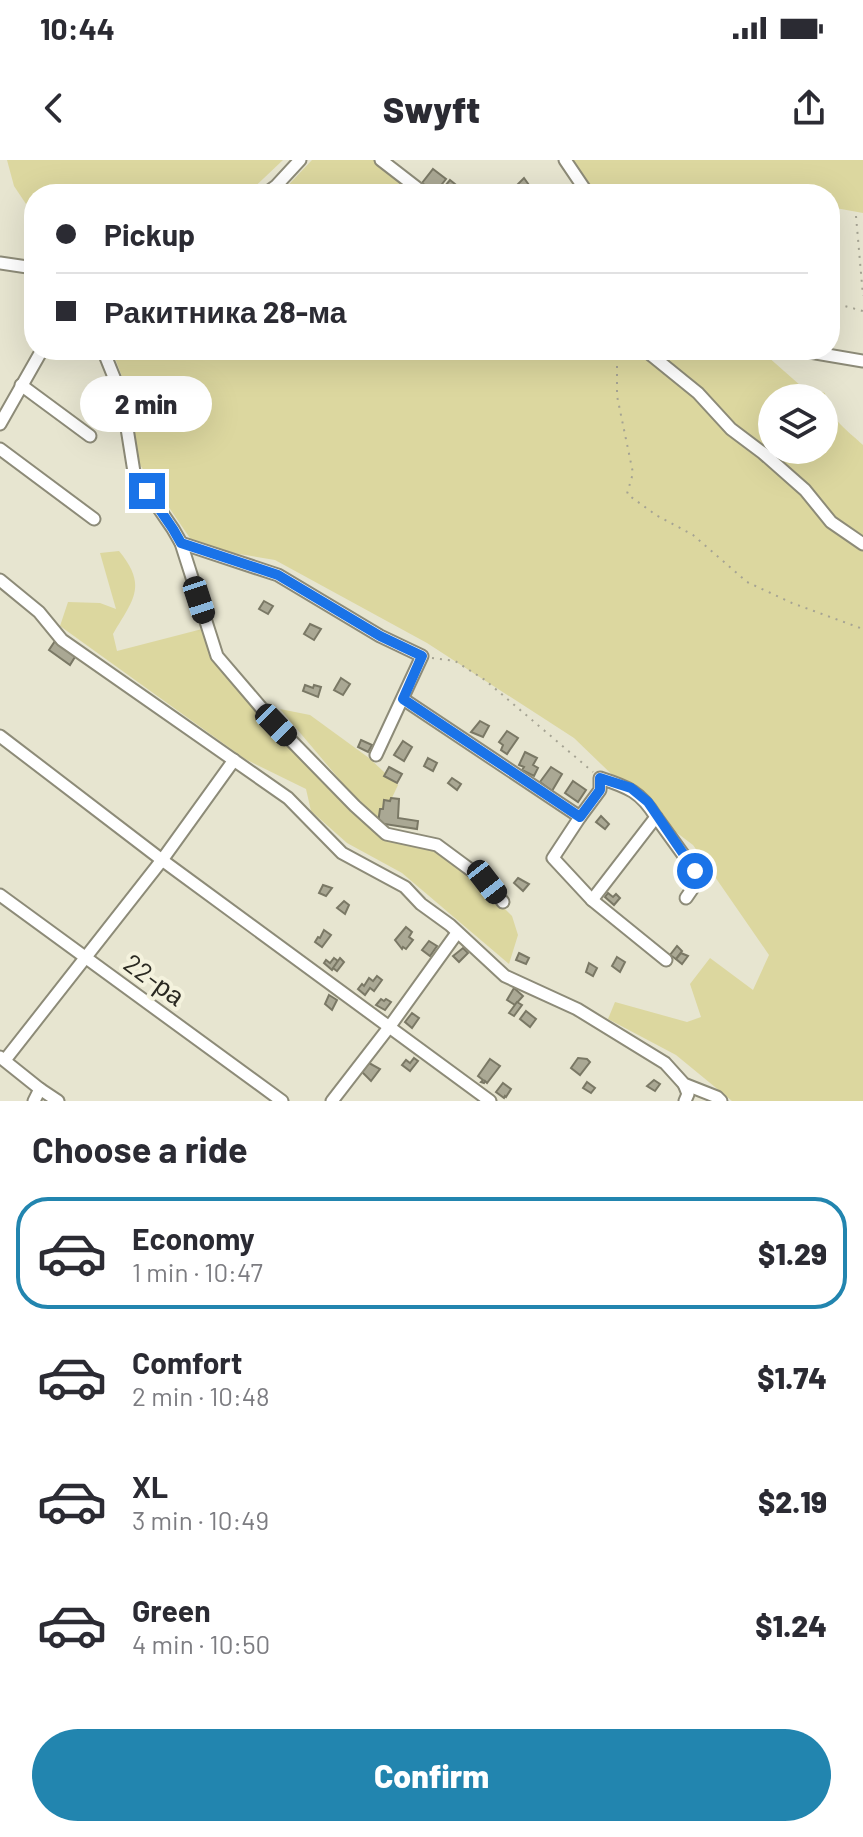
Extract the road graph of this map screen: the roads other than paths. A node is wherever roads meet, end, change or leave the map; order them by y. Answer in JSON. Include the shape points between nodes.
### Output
{"nodes":[{"id":1,"x":300,"y":160,"type":"edge"},
{"id":2,"x":381,"y":160,"type":"edge"},
{"id":3,"x":565,"y":160,"type":"edge"},
{"id":4,"x":278,"y":184,"type":"edge"},
{"id":5,"x":412,"y":184,"type":"edge"},
{"id":6,"x":581,"y":184,"type":"edge"},
{"id":7,"x":0,"y":263,"type":"edge"},
{"id":8,"x":24,"y":267,"type":"edge"},
{"id":9,"x":840,"y":357,"type":"edge"},
{"id":10,"x":36,"y":360,"type":"edge"},
{"id":11,"x":107,"y":360,"type":"edge"},
{"id":12,"x":657,"y":360,"type":"edge"},
{"id":13,"x":863,"y":361,"type":"edge"},
{"id":14,"x":21,"y":385,"type":"junction"},
{"id":15,"x":0,"y":424,"type":"edge"},
{"id":16,"x":90,"y":436,"type":"dead end"},
{"id":17,"x":0,"y":449,"type":"edge"},
{"id":18,"x":94,"y":519,"type":"dead end"},
{"id":19,"x":181,"y":543,"type":"junction"},
{"id":20,"x":863,"y":544,"type":"edge"},
{"id":21,"x":1,"y":582,"type":"edge"},
{"id":22,"x":403,"y":699,"type":"junction"},
{"id":23,"x":0,"y":736,"type":"edge"},
{"id":24,"x":376,"y":755,"type":"dead end"},
{"id":25,"x":234,"y":760,"type":"junction"},
{"id":26,"x":580,"y":817,"type":"junction"},
{"id":27,"x":656,"y":817,"type":"junction"},
{"id":28,"x":162,"y":860,"type":"junction"},
{"id":29,"x":0,"y":895,"type":"edge"},
{"id":30,"x":686,"y":898,"type":"dead end"},
{"id":31,"x":592,"y":900,"type":"junction"},
{"id":32,"x":503,"y":902,"type":"dead end"},
{"id":33,"x":457,"y":933,"type":"junction"},
{"id":34,"x":86,"y":958,"type":"junction"},
{"id":35,"x":666,"y":960,"type":"dead end"},
{"id":36,"x":390,"y":1026,"type":"junction"},
{"id":37,"x":3,"y":1058,"type":"edge"},
{"id":38,"x":684,"y":1084,"type":"junction"},
{"id":39,"x":40,"y":1089,"type":"junction"},
{"id":40,"x":34,"y":1101,"type":"edge"},
{"id":41,"x":58,"y":1101,"type":"edge"},
{"id":42,"x":282,"y":1101,"type":"edge"},
{"id":43,"x":332,"y":1101,"type":"edge"},
{"id":44,"x":490,"y":1101,"type":"edge"},
{"id":45,"x":685,"y":1101,"type":"edge"},
{"id":46,"x":721,"y":1101,"type":"edge"}],
"edges":[{"from":1,"to":4,"type":"street"},
{"from":2,"to":5,"type":"street"},
{"from":3,"to":6,"type":"street"},
{"from":7,"to":8,"type":"street"},
{"from":9,"to":13,"type":"street"},
{"from":10,"to":14,"type":"street"},
{"from":11,"to":19,"type":"street","via":[[122,397],[134,472]]},
{"from":12,"to":20,"type":"street","via":[[805,490],[836,527]]},
{"from":14,"to":15,"type":"street"},
{"from":14,"to":16,"type":"street"},
{"from":17,"to":18,"type":"street"},
{"from":19,"to":22,"type":"street","via":[[278,575],[422,656]]},
{"from":19,"to":32,"type":"street","via":[[217,656],[276,725],[386,834],[437,845],[487,882]]},
{"from":21,"to":25,"type":"street","via":[[39,612],[62,640]]},
{"from":22,"to":24,"type":"street"},
{"from":22,"to":26,"type":"street"},
{"from":23,"to":28,"type":"street"},
{"from":25,"to":28,"type":"street"},
{"from":25,"to":33,"type":"street","via":[[288,798],[342,853],[405,887]]},
{"from":26,"to":27,"type":"street","via":[[600,790],[600,778],[631,788]]},
{"from":26,"to":31,"type":"street","via":[[553,858]]},
{"from":27,"to":30,"type":"street","via":[[695,871],[695,885]]},
{"from":27,"to":31,"type":"street"},
{"from":28,"to":34,"type":"street"},
{"from":28,"to":36,"type":"street"},
{"from":29,"to":34,"type":"street","name":"22-ра"},
{"from":31,"to":35,"type":"street"},
{"from":33,"to":36,"type":"street"},
{"from":33,"to":38,"type":"street","via":[[505,976],[577,1009],[665,1063]]},
{"from":34,"to":37,"type":"street"},
{"from":34,"to":42,"type":"street","name":"22-ра"},
{"from":36,"to":43,"type":"street"},
{"from":36,"to":44,"type":"street"},
{"from":37,"to":39,"type":"street"},
{"from":38,"to":45,"type":"street"},
{"from":38,"to":46,"type":"street"},
{"from":39,"to":40,"type":"street"},
{"from":39,"to":41,"type":"street"}]}
